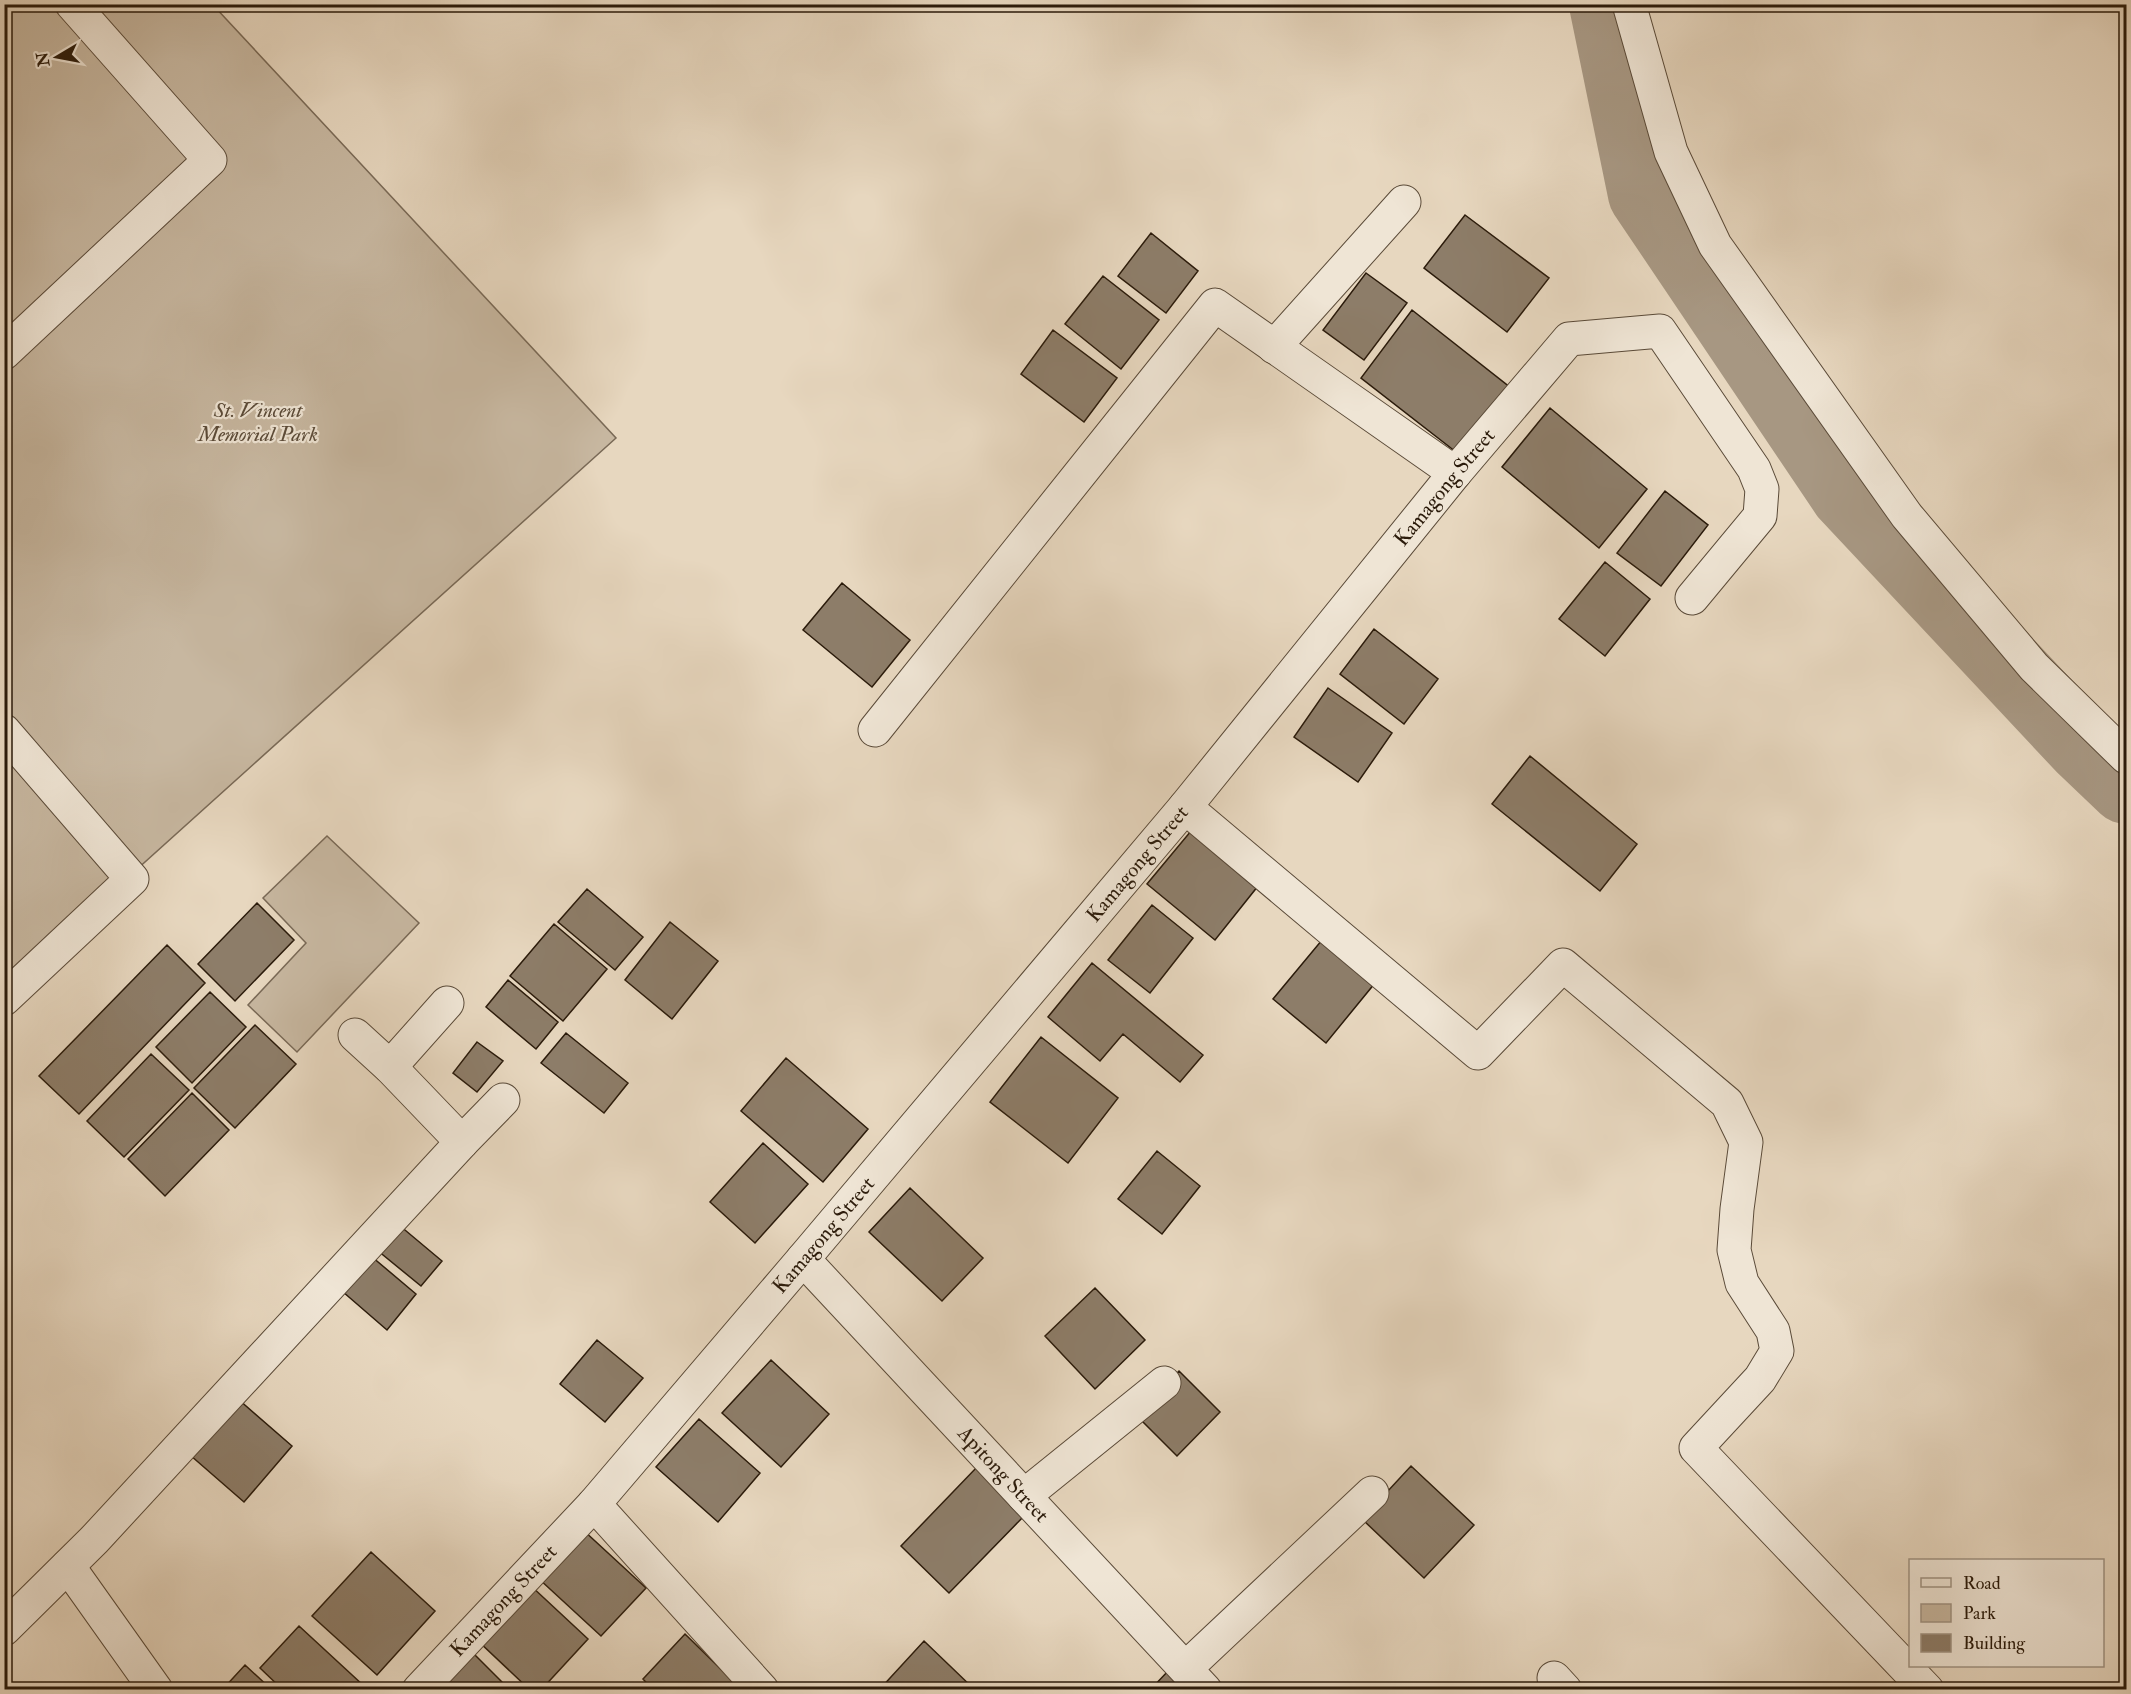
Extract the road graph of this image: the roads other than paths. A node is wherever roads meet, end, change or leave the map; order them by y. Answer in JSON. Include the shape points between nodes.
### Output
{"nodes":[{"id":1,"x":72,"y":4,"type":"edge"},
{"id":2,"x":1629,"y":4,"type":"edge"},
{"id":3,"x":1404,"y":202,"type":"dead end"},
{"id":4,"x":1274,"y":347,"type":"junction"},
{"id":5,"x":4,"y":353,"type":"edge"},
{"id":6,"x":1455,"y":473,"type":"junction"},
{"id":7,"x":1692,"y":598,"type":"dead end"},
{"id":8,"x":875,"y":730,"type":"dead end"},
{"id":9,"x":4,"y":731,"type":"edge"},
{"id":10,"x":2127,"y":757,"type":"edge"},
{"id":11,"x":1185,"y":807,"type":"junction"},
{"id":12,"x":4,"y":999,"type":"edge"},
{"id":13,"x":447,"y":1003,"type":"dead end"},
{"id":14,"x":355,"y":1035,"type":"dead end"},
{"id":15,"x":390,"y":1067,"type":"junction"},
{"id":16,"x":503,"y":1100,"type":"dead end"},
{"id":17,"x":462,"y":1142,"type":"junction"},
{"id":18,"x":803,"y":1259,"type":"junction"},
{"id":19,"x":1164,"y":1383,"type":"dead end"},
{"id":20,"x":1372,"y":1493,"type":"dead end"},
{"id":21,"x":1024,"y":1496,"type":"junction"},
{"id":22,"x":594,"y":1504,"type":"junction"},
{"id":23,"x":68,"y":1566,"type":"junction"},
{"id":24,"x":4,"y":1629,"type":"edge"},
{"id":25,"x":1195,"y":1679,"type":"edge"},
{"id":26,"x":156,"y":1689,"type":"edge"},
{"id":27,"x":419,"y":1689,"type":"edge"},
{"id":28,"x":762,"y":1689,"type":"edge"},
{"id":29,"x":1927,"y":1689,"type":"edge"}],
"edges":[{"from":1,"to":5,"type":"street","via":[[210,160]]},
{"from":2,"to":10,"type":"street","via":[[1671,152],[1715,245],[1907,516],[2034,667]]},
{"from":3,"to":4,"type":"street"},
{"from":4,"to":6,"type":"street"},
{"from":4,"to":8,"type":"street","via":[[1215,305]]},
{"from":6,"to":7,"type":"street","name":"Kamagong Street","via":[[1569,339],[1660,331],[1754,469],[1762,489],[1760,516]]},
{"from":6,"to":11,"type":"street","name":"Kamagong Street"},
{"from":9,"to":12,"type":"street","via":[[132,879]]},
{"from":11,"to":18,"type":"street","name":"Kamagong Street"},
{"from":11,"to":29,"type":"street","via":[[1478,1053],[1563,965],[1727,1103],[1746,1142],[1734,1250],[1742,1283],[1773,1331],[1777,1351],[1760,1379],[1696,1448]]},
{"from":13,"to":15,"type":"street"},
{"from":14,"to":15,"type":"street"},
{"from":15,"to":17,"type":"street"},
{"from":16,"to":17,"type":"street"},
{"from":17,"to":23,"type":"street"},
{"from":18,"to":21,"type":"street","name":"Apitong Street"},
{"from":18,"to":22,"type":"street","name":"Kamagong Street"},
{"from":19,"to":21,"type":"street"},
{"from":20,"to":25,"type":"street"},
{"from":21,"to":25,"type":"street","name":"Apitong Street"},
{"from":22,"to":27,"type":"street","name":"Kamagong Street"},
{"from":22,"to":28,"type":"street"},
{"from":23,"to":24,"type":"street"},
{"from":23,"to":26,"type":"street"}]}
